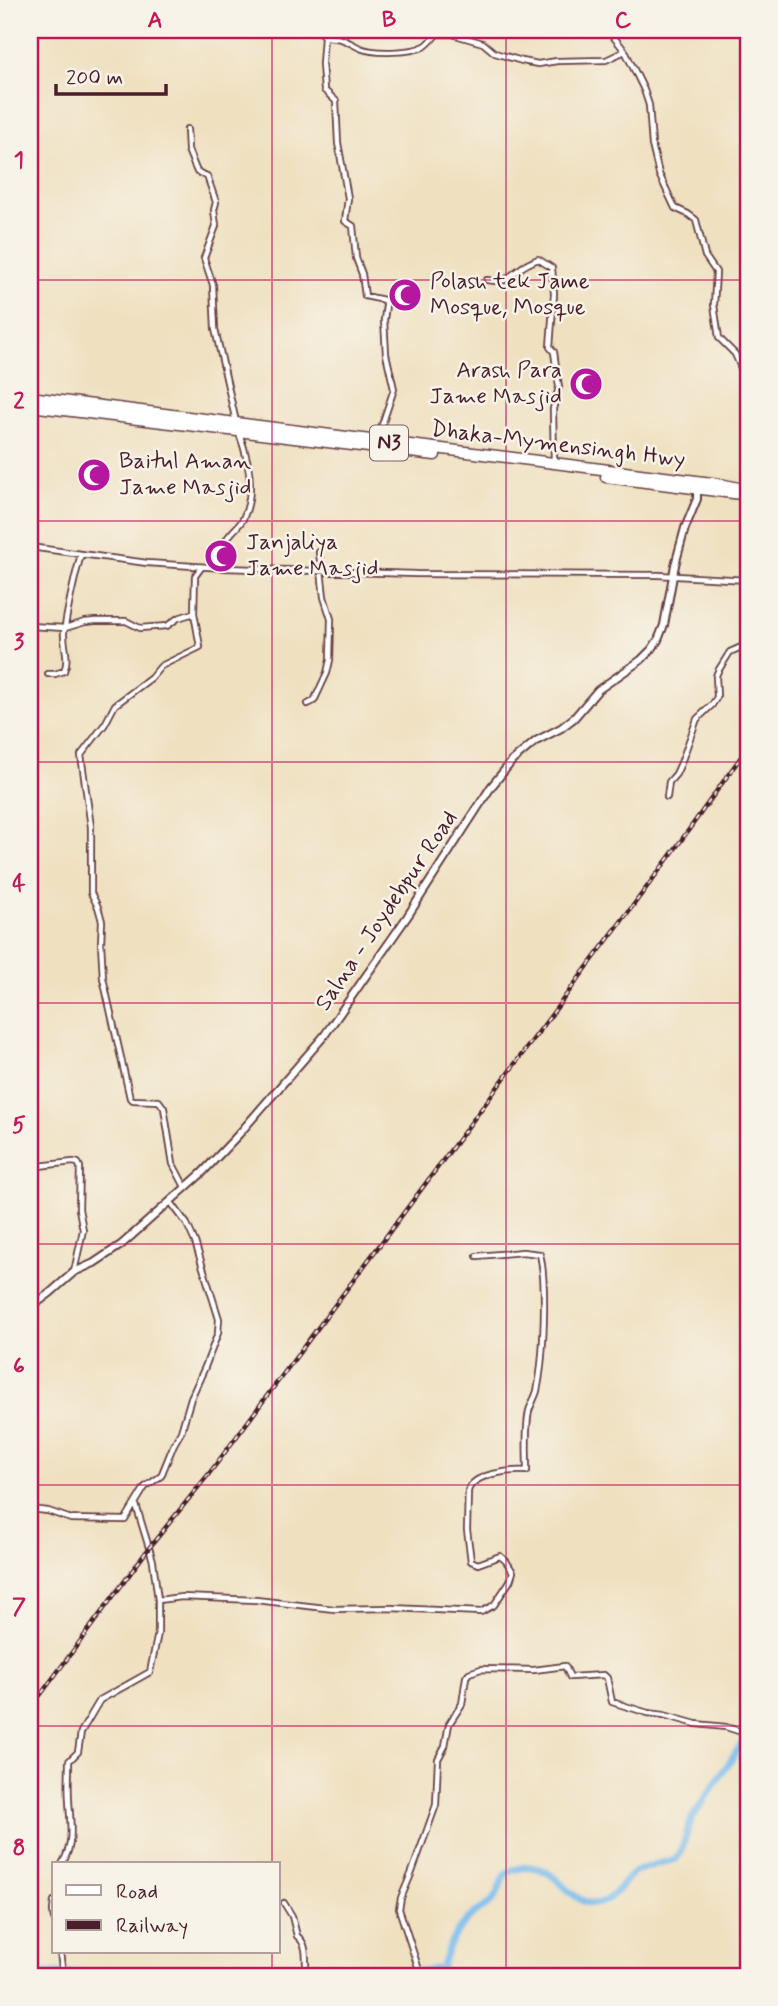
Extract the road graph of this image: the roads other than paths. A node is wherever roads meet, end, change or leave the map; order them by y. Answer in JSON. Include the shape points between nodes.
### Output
{"nodes":[{"id":1,"x":319,"y":30,"type":"edge"},
{"id":2,"x":608,"y":30,"type":"edge"},
{"id":3,"x":324,"y":37,"type":"junction"},
{"id":4,"x":625,"y":51,"type":"junction"},
{"id":5,"x":187,"y":129,"type":"dead end"},
{"id":6,"x":487,"y":280,"type":"dead end"},
{"id":7,"x":748,"y":384,"type":"edge"},
{"id":8,"x":30,"y":397,"type":"edge"},
{"id":9,"x":30,"y":406,"type":"edge"},
{"id":10,"x":237,"y":428,"type":"junction"},
{"id":11,"x":377,"y":441,"type":"junction"},
{"id":12,"x":554,"y":464,"type":"junction"},
{"id":13,"x":698,"y":489,"type":"junction"},
{"id":14,"x":748,"y":490,"type":"edge"},
{"id":15,"x":748,"y":496,"type":"edge"},
{"id":16,"x":30,"y":547,"type":"edge"},
{"id":17,"x":319,"y":552,"type":"dead end"},
{"id":18,"x":81,"y":554,"type":"junction"},
{"id":19,"x":201,"y":567,"type":"junction"},
{"id":20,"x":225,"y":568,"type":"junction"},
{"id":21,"x":321,"y":571,"type":"junction"},
{"id":22,"x":672,"y":576,"type":"junction"},
{"id":23,"x":748,"y":580,"type":"edge"},
{"id":24,"x":194,"y":613,"type":"junction"},
{"id":25,"x":30,"y":626,"type":"edge"},
{"id":26,"x":65,"y":628,"type":"junction"},
{"id":27,"x":748,"y":643,"type":"edge"},
{"id":28,"x":48,"y":674,"type":"dead end"},
{"id":29,"x":308,"y":704,"type":"dead end"},
{"id":30,"x":667,"y":797,"type":"dead end"},
{"id":31,"x":30,"y":1167,"type":"edge"},
{"id":32,"x":185,"y":1188,"type":"junction"},
{"id":33,"x":170,"y":1202,"type":"junction"},
{"id":34,"x":477,"y":1255,"type":"dead end"},
{"id":35,"x":74,"y":1272,"type":"junction"},
{"id":36,"x":30,"y":1308,"type":"edge"},
{"id":37,"x":136,"y":1505,"type":"junction"},
{"id":38,"x":30,"y":1509,"type":"edge"},
{"id":39,"x":159,"y":1600,"type":"junction"},
{"id":40,"x":748,"y":1734,"type":"edge"},
{"id":41,"x":63,"y":1862,"type":"edge"},
{"id":42,"x":284,"y":1903,"type":"dead end"},
{"id":43,"x":60,"y":1954,"type":"edge"},
{"id":44,"x":63,"y":1976,"type":"edge"},
{"id":45,"x":307,"y":1976,"type":"edge"},
{"id":46,"x":421,"y":1976,"type":"edge"}],
"edges":[{"from":1,"to":3,"type":"street"},
{"from":2,"to":4,"type":"street"},
{"from":3,"to":4,"type":"street","via":[[343,37],[377,52],[420,48],[442,33],[538,64],[606,60]]},
{"from":3,"to":11,"type":"street","via":[[324,90],[336,101],[348,198],[345,221],[353,226],[365,296],[384,300],[386,305],[386,354],[394,389]]},
{"from":4,"to":7,"type":"street","via":[[649,105],[659,174],[676,208],[696,220],[705,256],[716,272],[719,338],[735,354]]},
{"from":5,"to":10,"type":"street","via":[[188,150],[197,172],[207,176],[216,202],[216,226],[204,258],[213,285],[215,329]]},
{"from":6,"to":12,"type":"street","via":[[511,278],[538,259],[552,268],[550,347],[555,352],[559,387],[553,409]]},
{"from":8,"to":10,"type":"highway","name":"Dhaka-Mymensingh Hwy","number":"N3"},
{"from":9,"to":10,"type":"highway","name":"Dhaka-Mymensingh Hwy","number":"N3"},
{"from":10,"to":11,"type":"highway","name":"Dhaka-Mymensingh Hwy","number":"N3"},
{"from":10,"to":13,"type":"highway","name":"Dhaka-Mymensingh Hwy","number":"N3"},
{"from":10,"to":20,"type":"street","via":[[249,465],[249,498],[240,524],[228,536]]},
{"from":11,"to":12,"type":"highway","name":"Dhaka-Mymensingh Hwy","number":"N3"},
{"from":12,"to":14,"type":"highway","name":"Dhaka-Mymensingh Hwy","number":"N3"},
{"from":13,"to":15,"type":"highway","name":"Dhaka-Mymensingh Hwy","number":"N3"},
{"from":13,"to":22,"type":"main road","name":"Salna - Joydebpur Road"},
{"from":16,"to":18,"type":"street"},
{"from":17,"to":21,"type":"street"},
{"from":18,"to":19,"type":"street"},
{"from":18,"to":26,"type":"street"},
{"from":19,"to":20,"type":"street"},
{"from":19,"to":24,"type":"street","via":[[195,576]]},
{"from":20,"to":21,"type":"street"},
{"from":21,"to":22,"type":"street"},
{"from":21,"to":29,"type":"street","via":[[331,619],[330,660],[314,701]]},
{"from":22,"to":23,"type":"street"},
{"from":22,"to":32,"type":"main road","name":"Salna - Joydebpur Road","via":[[664,625],[652,649],[598,690],[574,718],[512,761],[324,1036]]},
{"from":24,"to":26,"type":"street","via":[[167,626],[140,628],[126,621],[95,621]]},
{"from":24,"to":32,"type":"street","via":[[200,647],[161,666],[115,705],[81,755],[91,827],[91,892],[101,914],[103,978],[130,1098],[159,1101],[164,1108],[173,1164]]},
{"from":25,"to":26,"type":"street"},
{"from":26,"to":28,"type":"street","via":[[66,667]]},
{"from":27,"to":30,"type":"street","via":[[730,652],[718,671],[718,697],[697,719],[676,774],[668,782]]},
{"from":31,"to":35,"type":"street","via":[[73,1162],[80,1167],[83,1230]]},
{"from":32,"to":33,"type":"main road","name":"Salna - Joydebpur Road"},
{"from":33,"to":35,"type":"main road","name":"Salna - Joydebpur Road","via":[[121,1245]]},
{"from":33,"to":37,"type":"street","via":[[195,1242],[219,1319],[218,1333],[161,1476],[145,1487]]},
{"from":34,"to":39,"type":"street","via":[[540,1254],[543,1297],[537,1389],[529,1408],[527,1471],[510,1470],[475,1480],[468,1491],[471,1561],[478,1564],[500,1556],[513,1572],[495,1605],[481,1612],[334,1609],[182,1597]]},
{"from":35,"to":36,"type":"main road","name":"Salna - Joydebpur Road"},
{"from":37,"to":38,"type":"street","via":[[125,1520],[116,1521],[71,1519]]},
{"from":37,"to":39,"type":"street"},
{"from":39,"to":41,"type":"street","via":[[150,1672],[100,1700],[81,1732],[78,1752],[69,1761],[71,1846]]},
{"from":40,"to":46,"type":"street","via":[[611,1702],[604,1675],[570,1677],[565,1666],[469,1673],[462,1704],[449,1724],[438,1759],[436,1805],[399,1909]]},
{"from":42,"to":45,"type":"street","via":[[306,1949]]},
{"from":43,"to":44,"type":"street"}]}
